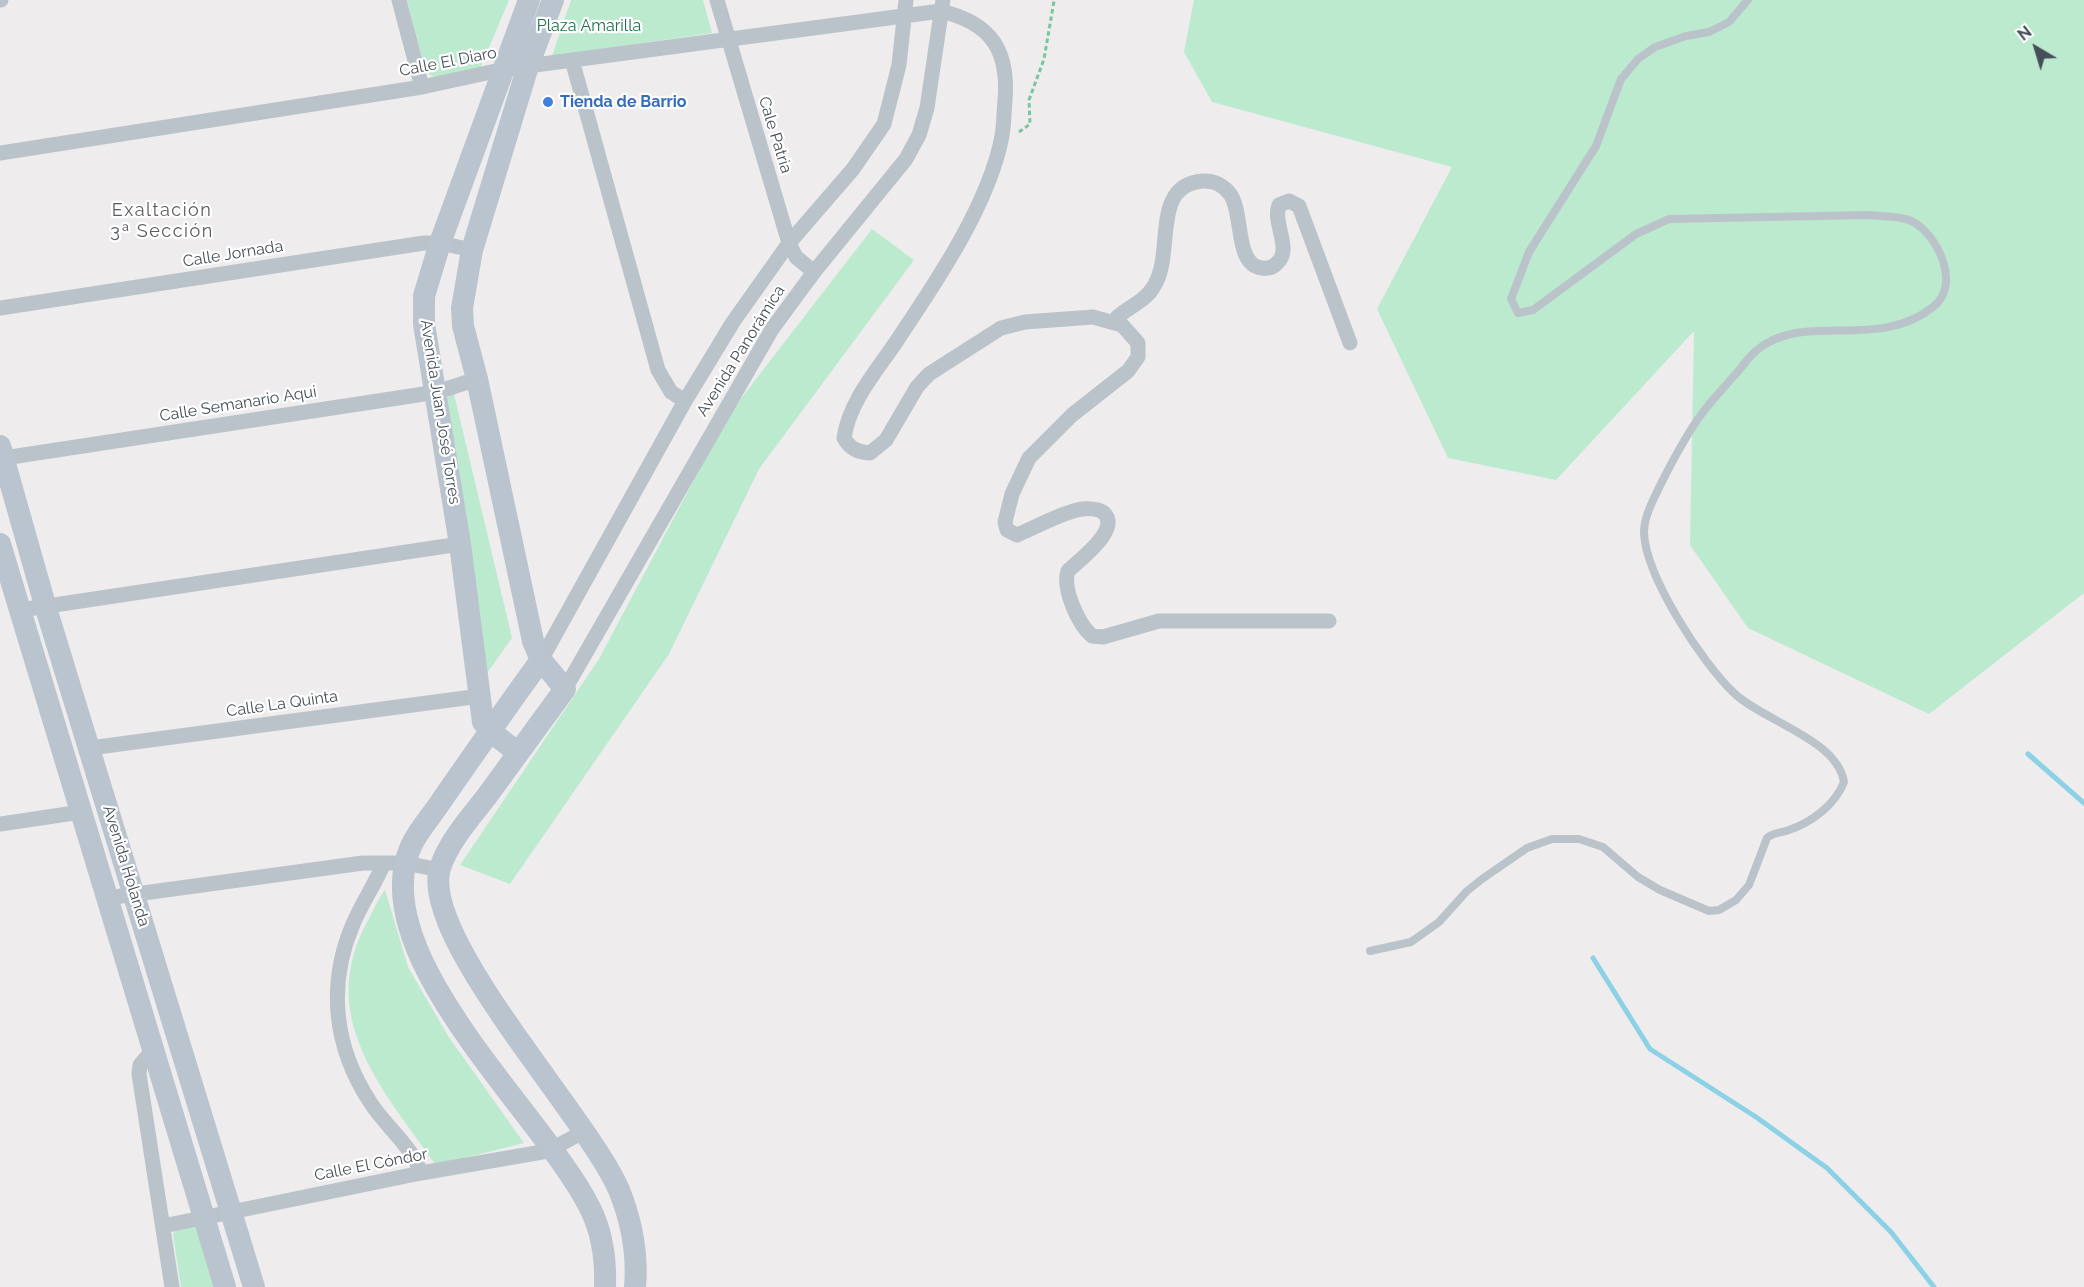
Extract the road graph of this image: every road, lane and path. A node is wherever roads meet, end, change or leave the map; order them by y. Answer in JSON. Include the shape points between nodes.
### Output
{"nodes":[{"id":1,"x":399,"y":0,"type":"edge"},
{"id":2,"x":529,"y":0,"type":"edge"},
{"id":3,"x":553,"y":0,"type":"edge"},
{"id":4,"x":717,"y":0,"type":"edge"},
{"id":5,"x":1748,"y":0,"type":"edge"},
{"id":6,"x":1054,"y":1,"type":"edge"},
{"id":7,"x":942,"y":5,"type":"edge"},
{"id":8,"x":905,"y":8,"type":"edge"},
{"id":9,"x":728,"y":40,"type":"junction"},
{"id":10,"x":572,"y":60,"type":"junction"},
{"id":11,"x":528,"y":66,"type":"junction"},
{"id":12,"x":505,"y":69,"type":"junction"},
{"id":13,"x":423,"y":87,"type":"junction"},
{"id":14,"x":1002,"y":136,"type":"junction"},
{"id":15,"x":0,"y":153,"type":"edge"},
{"id":16,"x":440,"y":243,"type":"junction"},
{"id":17,"x":789,"y":243,"type":"junction"},
{"id":18,"x":471,"y":250,"type":"junction"},
{"id":19,"x":814,"y":272,"type":"junction"},
{"id":20,"x":0,"y":308,"type":"edge"},
{"id":21,"x":1114,"y":321,"type":"junction"},
{"id":22,"x":1350,"y":343,"type":"dead end"},
{"id":23,"x":477,"y":379,"type":"junction"},
{"id":24,"x":437,"y":392,"type":"junction"},
{"id":25,"x":685,"y":401,"type":"junction"},
{"id":26,"x":2,"y":452,"type":"edge"},
{"id":27,"x":0,"y":544,"type":"edge"},
{"id":28,"x":460,"y":544,"type":"junction"},
{"id":29,"x":5,"y":575,"type":"edge"},
{"id":30,"x":45,"y":605,"type":"junction"},
{"id":31,"x":21,"y":610,"type":"junction"},
{"id":32,"x":1329,"y":621,"type":"dead end"},
{"id":33,"x":542,"y":660,"type":"junction"},
{"id":34,"x":565,"y":689,"type":"junction"},
{"id":35,"x":480,"y":696,"type":"junction"},
{"id":36,"x":489,"y":730,"type":"junction"},
{"id":37,"x":90,"y":748,"type":"junction"},
{"id":38,"x":518,"y":753,"type":"junction"},
{"id":39,"x":81,"y":812,"type":"junction"},
{"id":40,"x":0,"y":824,"type":"edge"},
{"id":41,"x":395,"y":863,"type":"junction"},
{"id":42,"x":440,"y":870,"type":"junction"},
{"id":43,"x":134,"y":893,"type":"junction"},
{"id":44,"x":107,"y":898,"type":"junction"},
{"id":45,"x":1370,"y":951,"type":"dead end"},
{"id":46,"x":153,"y":1051,"type":"junction"},
{"id":47,"x":583,"y":1132,"type":"junction"},
{"id":48,"x":552,"y":1149,"type":"junction"},
{"id":49,"x":421,"y":1173,"type":"junction"},
{"id":50,"x":231,"y":1211,"type":"junction"},
{"id":51,"x":205,"y":1216,"type":"junction"},
{"id":52,"x":163,"y":1226,"type":"junction"},
{"id":53,"x":172,"y":1287,"type":"edge"},
{"id":54,"x":225,"y":1287,"type":"edge"},
{"id":55,"x":254,"y":1287,"type":"edge"},
{"id":56,"x":605,"y":1287,"type":"edge"},
{"id":57,"x":635,"y":1287,"type":"edge"}],
"edges":[{"from":1,"to":13,"type":"street"},
{"from":2,"to":12,"type":"street","name":"Avenida Juan José Torres"},
{"from":3,"to":11,"type":"street"},
{"from":4,"to":9,"type":"street","name":"Cale Patria"},
{"from":5,"to":45,"type":"lane","via":[[1729,21],[1709,33],[1655,47],[1621,79],[1596,146],[1529,252],[1511,299],[1518,313],[1533,310],[1636,234],[1669,219],[1869,215],[1901,218],[1916,223],[1938,247],[1946,284],[1942,297],[1934,307],[1903,325],[1875,331],[1808,331],[1773,339],[1756,350],[1698,419],[1650,507],[1644,531],[1659,585],[1686,632],[1734,693],[1765,717],[1810,739],[1837,764],[1844,782],[1840,793],[1808,822],[1767,837],[1749,885],[1736,900],[1719,910],[1709,911],[1660,890],[1638,878],[1603,847],[1579,838],[1552,839],[1527,848],[1482,879],[1439,922],[1412,942]]},
{"from":6,"to":14,"type":"path","via":[[1044,59],[1029,100],[1030,124]]},
{"from":7,"to":8,"type":"street","name":"Calle El Diaro"},
{"from":7,"to":14,"type":"street","via":[[973,23],[1002,55],[1007,76]]},
{"from":7,"to":19,"type":"street","name":"Avenida Panorámica","via":[[927,108],[919,135],[906,159]]},
{"from":8,"to":9,"type":"street","name":"Calle El Diaro"},
{"from":8,"to":17,"type":"street","name":"Avenida Panorámica","via":[[898,65],[884,124],[853,169]]},
{"from":9,"to":10,"type":"street","name":"Calle El Diaro"},
{"from":9,"to":17,"type":"street","name":"Cale Patria"},
{"from":10,"to":11,"type":"street","name":"Calle El Diaro"},
{"from":10,"to":25,"type":"street","via":[[658,370],[672,392]]},
{"from":11,"to":12,"type":"street","name":"Calle El Diaro"},
{"from":11,"to":18,"type":"street"},
{"from":12,"to":13,"type":"street","name":"Calle El Diaro"},
{"from":12,"to":16,"type":"street","name":"Avenida Juan José Torres"},
{"from":13,"to":15,"type":"street","name":"Calle El Diaro"},
{"from":14,"to":21,"type":"street","via":[[980,203],[916,312],[853,406],[844,438],[848,445],[858,452],[870,453],[886,441],[917,387],[929,374],[1001,328],[1025,322],[1093,317]]},
{"from":16,"to":18,"type":"street","name":"Calle Jornada"},
{"from":16,"to":20,"type":"street","name":"Calle Jornada"},
{"from":16,"to":24,"type":"street","name":"Avenida Juan José Torres","via":[[424,296],[424,324]]},
{"from":17,"to":19,"type":"street","name":"Cale Patria","via":[[796,257]]},
{"from":17,"to":25,"type":"street","name":"Avenida Panorámica","via":[[733,322]]},
{"from":18,"to":23,"type":"street","via":[[462,308]]},
{"from":19,"to":34,"type":"street","name":"Avenida Panorámica","via":[[749,367]]},
{"from":21,"to":22,"type":"street","via":[[1142,302],[1155,285],[1164,258],[1172,198],[1184,185],[1209,180],[1225,187],[1235,201],[1244,252],[1255,267],[1268,269],[1282,256],[1275,214],[1279,205],[1289,201],[1299,206]]},
{"from":21,"to":32,"type":"street","via":[[1134,336],[1138,357],[1128,371],[1072,416],[1029,458],[1012,494],[1005,522],[1007,530],[1017,535],[1077,510],[1103,512],[1108,519],[1107,529],[1066,577],[1081,620],[1092,636],[1103,637],[1159,621]]},
{"from":23,"to":24,"type":"street","name":"Calle Semanario Aqui"},
{"from":23,"to":33,"type":"street","via":[[533,641]]},
{"from":24,"to":26,"type":"street","name":"Calle Semanario Aqui"},
{"from":24,"to":28,"type":"street","name":"Avenida Juan José Torres"},
{"from":25,"to":33,"type":"street","name":"Avenida Panorámica"},
{"from":26,"to":30,"type":"street","name":"Avenida Holanda"},
{"from":27,"to":29,"type":"street","name":"Avenida Holanda"},
{"from":28,"to":30,"type":"street"},
{"from":28,"to":35,"type":"street","name":"Avenida Juan José Torres"},
{"from":29,"to":31,"type":"street","name":"Avenida Holanda"},
{"from":30,"to":31,"type":"street"},
{"from":30,"to":37,"type":"street","name":"Avenida Holanda"},
{"from":31,"to":39,"type":"street","name":"Avenida Holanda"},
{"from":33,"to":34,"type":"street"},
{"from":33,"to":36,"type":"street"},
{"from":34,"to":38,"type":"street"},
{"from":35,"to":36,"type":"street","name":"Avenida Juan José Torres","via":[[483,722]]},
{"from":35,"to":37,"type":"street","name":"Calle La Quinta"},
{"from":36,"to":38,"type":"street"},
{"from":36,"to":41,"type":"street"},
{"from":37,"to":43,"type":"street","name":"Avenida Holanda"},
{"from":38,"to":42,"type":"street","via":[[450,846]]},
{"from":39,"to":40,"type":"street"},
{"from":39,"to":44,"type":"street","name":"Avenida Holanda"},
{"from":41,"to":42,"type":"street"},
{"from":41,"to":43,"type":"street","via":[[363,863]]},
{"from":41,"to":48,"type":"street","via":[[413,940],[429,975],[479,1052]]},
{"from":41,"to":49,"type":"street","via":[[346,942],[339,968],[339,1024],[353,1073]]},
{"from":42,"to":47,"type":"street","via":[[439,895],[460,949]]},
{"from":43,"to":44,"type":"street"},
{"from":43,"to":50,"type":"street","name":"Avenida Holanda"},
{"from":44,"to":46,"type":"street","name":"Avenida Holanda"},
{"from":46,"to":51,"type":"street","name":"Avenida Holanda"},
{"from":46,"to":52,"type":"street","via":[[140,1065],[139,1074]]},
{"from":47,"to":48,"type":"street","name":"Calle El Cóndor"},
{"from":47,"to":57,"type":"street","via":[[618,1188],[631,1224],[637,1260]]},
{"from":48,"to":49,"type":"street","name":"Calle El Cóndor"},
{"from":48,"to":56,"type":"street","via":[[591,1209],[603,1249]]},
{"from":49,"to":50,"type":"street","name":"Calle El Cóndor"},
{"from":50,"to":51,"type":"street","name":"Calle El Cóndor"},
{"from":50,"to":55,"type":"street","name":"Avenida Holanda"},
{"from":51,"to":52,"type":"street","name":"Calle El Cóndor"},
{"from":51,"to":54,"type":"street","name":"Avenida Holanda"},
{"from":52,"to":53,"type":"street"}]}
